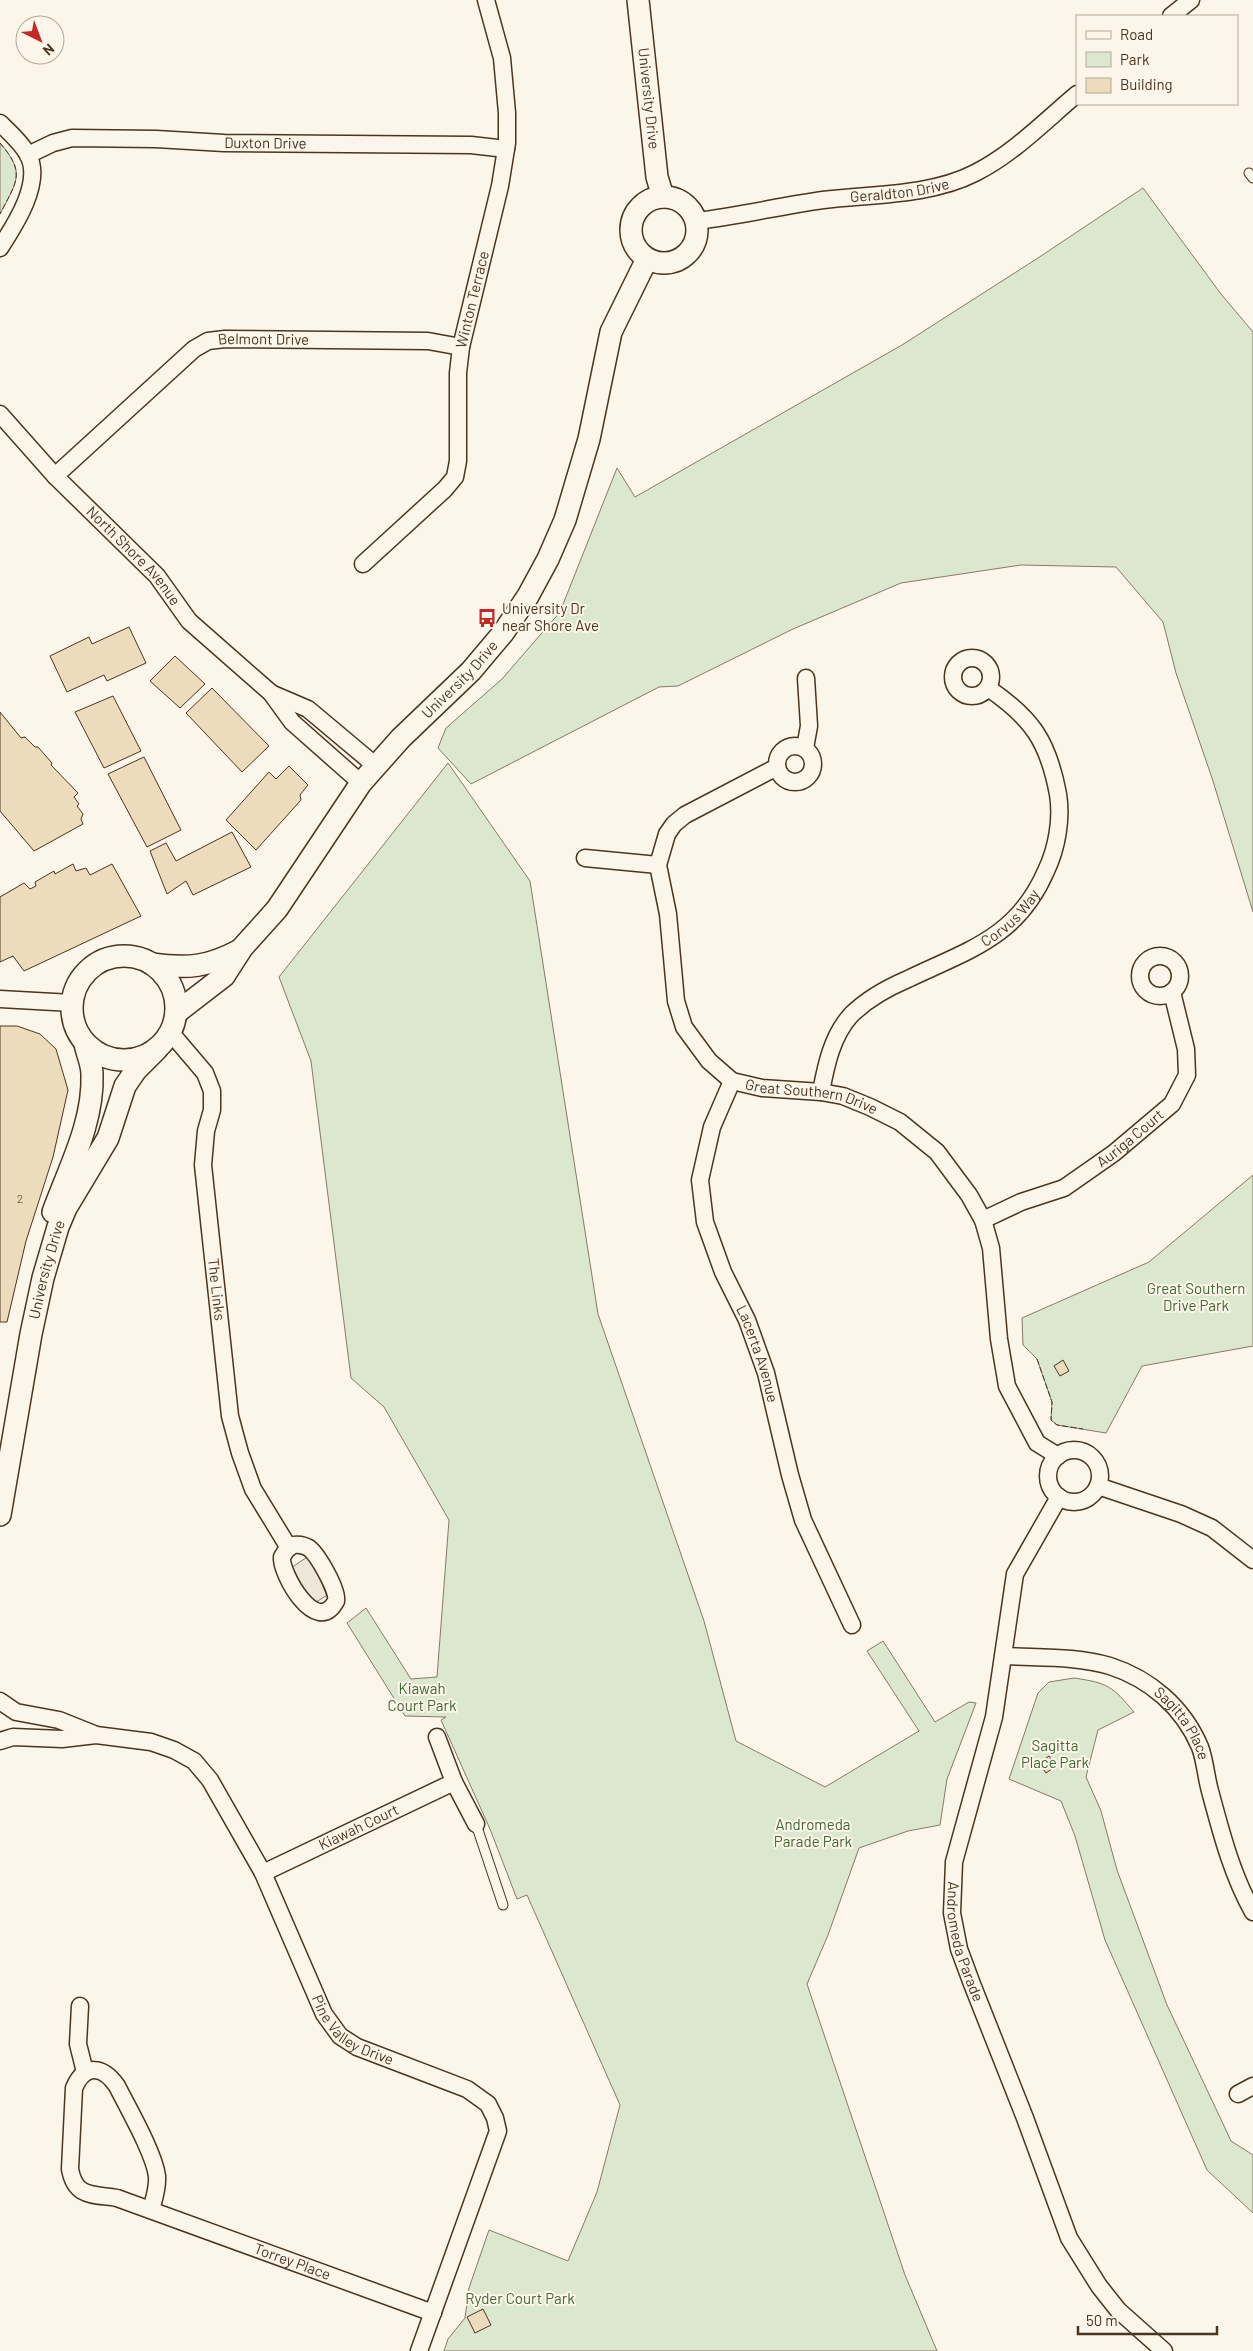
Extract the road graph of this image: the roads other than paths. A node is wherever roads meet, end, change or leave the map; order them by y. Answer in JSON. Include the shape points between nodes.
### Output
{"nodes":[{"id":1,"x":486,"y":0,"type":"edge"},
{"id":2,"x":638,"y":0,"type":"edge"},
{"id":3,"x":1191,"y":0,"type":"edge"},
{"id":4,"x":1173,"y":15,"type":"edge"},
{"id":5,"x":1076,"y":95,"type":"edge"},
{"id":6,"x":0,"y":122,"type":"edge"},
{"id":7,"x":506,"y":149,"type":"junction"},
{"id":8,"x":28,"y":155,"type":"junction"},
{"id":9,"x":663,"y":197,"type":"junction"},
{"id":10,"x":696,"y":221,"type":"junction"},
{"id":11,"x":0,"y":248,"type":"edge"},
{"id":12,"x":647,"y":259,"type":"junction"},
{"id":13,"x":461,"y":347,"type":"junction"},
{"id":14,"x":0,"y":414,"type":"edge"},
{"id":15,"x":55,"y":476,"type":"junction"},
{"id":16,"x":363,"y":564,"type":"dead end"},
{"id":17,"x":806,"y":678,"type":"dead end"},
{"id":18,"x":988,"y":688,"type":"dead end"},
{"id":19,"x":271,"y":693,"type":"junction"},
{"id":20,"x":805,"y":748,"type":"junction"},
{"id":21,"x":376,"y":766,"type":"junction"},
{"id":22,"x":777,"y":767,"type":"junction"},
{"id":23,"x":361,"y":783,"type":"junction"},
{"id":24,"x":584,"y":858,"type":"dead end"},
{"id":25,"x":658,"y":865,"type":"junction"},
{"id":26,"x":242,"y":948,"type":"junction"},
{"id":27,"x":152,"y":964,"type":"junction"},
{"id":28,"x":1172,"y":992,"type":"dead end"},
{"id":29,"x":0,"y":998,"type":"edge"},
{"id":30,"x":72,"y":1003,"type":"junction"},
{"id":31,"x":168,"y":1031,"type":"junction"},
{"id":32,"x":85,"y":1044,"type":"junction"},
{"id":33,"x":732,"y":1080,"type":"junction"},
{"id":34,"x":821,"y":1092,"type":"junction"},
{"id":35,"x":983,"y":1220,"type":"junction"},
{"id":36,"x":1058,"y":1456,"type":"junction"},
{"id":37,"x":0,"y":1459,"type":"edge"},
{"id":38,"x":1098,"y":1486,"type":"junction"},
{"id":39,"x":1059,"y":1497,"type":"junction"},
{"id":40,"x":0,"y":1515,"type":"edge"},
{"id":41,"x":289,"y":1548,"type":"dead end"},
{"id":42,"x":1253,"y":1560,"type":"edge"},
{"id":43,"x":852,"y":1625,"type":"dead end"},
{"id":44,"x":1004,"y":1656,"type":"junction"},
{"id":45,"x":0,"y":1701,"type":"edge"},
{"id":46,"x":96,"y":1735,"type":"junction"},
{"id":47,"x":437,"y":1737,"type":"dead end"},
{"id":48,"x":0,"y":1741,"type":"edge"},
{"id":49,"x":454,"y":1782,"type":"junction"},
{"id":50,"x":476,"y":1824,"type":"joint"},
{"id":51,"x":262,"y":1873,"type":"junction"},
{"id":52,"x":503,"y":1905,"type":"dead end"},
{"id":53,"x":1253,"y":1912,"type":"edge"},
{"id":54,"x":80,"y":2006,"type":"dead end"},
{"id":55,"x":85,"y":2072,"type":"junction"},
{"id":56,"x":1253,"y":2086,"type":"edge"},
{"id":57,"x":1238,"y":2094,"type":"dead end"},
{"id":58,"x":151,"y":2210,"type":"junction"},
{"id":59,"x":433,"y":2313,"type":"junction"},
{"id":60,"x":419,"y":2351,"type":"edge"},
{"id":61,"x":1164,"y":2351,"type":"edge"}],
"edges":[{"from":1,"to":7,"type":"street","name":"Winton Terrace","via":[[502,58],[507,113]]},
{"from":2,"to":9,"type":"street","name":"University Drive","via":[[656,168]]},
{"from":3,"to":4,"type":"street"},
{"from":5,"to":10,"type":"street","name":"Geraldton Drive","via":[[1005,154],[975,174],[948,184]]},
{"from":6,"to":8,"type":"street"},
{"from":7,"to":8,"type":"street","name":"Duxton Drive","via":[[471,145],[72,138]]},
{"from":7,"to":13,"type":"street","name":"Winton Terrace"},
{"from":8,"to":11,"type":"street","via":[[33,170],[31,188]]},
{"from":9,"to":10,"type":"street","via":[[684,203]]},
{"from":9,"to":12,"type":"street","via":[[643,204],[632,222],[633,243]]},
{"from":10,"to":12,"type":"street","via":[[695,243],[679,260],[657,263]]},
{"from":12,"to":21,"type":"street","name":"University Drive","via":[[611,332],[589,439],[565,520],[548,559],[528,596],[497,641]]},
{"from":13,"to":15,"type":"street","name":"Belmont Drive","via":[[428,341],[208,341],[194,349]]},
{"from":13,"to":16,"type":"street","name":"Winton Terrace","via":[[455,477],[445,490]]},
{"from":14,"to":15,"type":"street","name":"North Shore Avenue"},
{"from":15,"to":19,"type":"street","name":"North Shore Avenue","via":[[157,576],[189,620]]},
{"from":17,"to":20,"type":"street","via":[[809,726]]},
{"from":18,"to":34,"type":"street","name":"Corvus Way","via":[[1011,703],[1030,722],[1046,748],[1059,800],[1059,826],[1052,858],[1040,886],[1024,910],[1001,932],[975,949],[891,987],[850,1016],[837,1036],[827,1062]]},
{"from":19,"to":21,"type":"street","name":"North Shore Avenue","via":[[308,709]]},
{"from":19,"to":23,"type":"street","name":"North Shore Avenue","via":[[292,722]]},
{"from":20,"to":22,"type":"street","via":[[794,745],[783,750]]},
{"from":20,"to":22,"type":"street","via":[[814,763],[806,779],[788,781]]},
{"from":21,"to":23,"type":"street","name":"University Drive"},
{"from":22,"to":25,"type":"street","name":"Great Southern Drive","via":[[685,815],[674,824],[667,834]]},
{"from":23,"to":26,"type":"street","name":"University Drive","via":[[277,909]]},
{"from":24,"to":25,"type":"street"},
{"from":25,"to":33,"type":"street","name":"Great Southern Drive","via":[[668,914],[676,1001],[684,1027],[709,1061]]},
{"from":26,"to":27,"type":"street","name":"University Drive","via":[[219,961],[180,968]]},
{"from":26,"to":31,"type":"street","name":"University Drive","via":[[224,976]]},
{"from":27,"to":30,"type":"street","via":[[136,957],[118,956],[101,961],[86,971],[76,986]]},
{"from":27,"to":31,"type":"street","via":[[172,985],[176,999]]},
{"from":28,"to":35,"type":"street","name":"Auriga Court","via":[[1186,1049],[1188,1075],[1172,1104],[1114,1153],[1064,1188],[1021,1202]]},
{"from":29,"to":30,"type":"street"},
{"from":30,"to":32,"type":"street","via":[[72,1018]]},
{"from":31,"to":32,"type":"street","via":[[144,1057],[128,1061],[112,1060]]},
{"from":31,"to":40,"type":"street","name":"University Drive","via":[[125,1086],[108,1138],[66,1208],[58,1228],[31,1334]]},
{"from":31,"to":41,"type":"street","name":"The Links","via":[[205,1073],[212,1091],[203,1166],[230,1416],[253,1490]]},
{"from":32,"to":37,"type":"street","name":"University Drive","via":[[92,1072],[91,1102],[36,1264]]},
{"from":33,"to":34,"type":"street","name":"Great Southern Drive","via":[[762,1088]]},
{"from":33,"to":43,"type":"street","name":"Lacerta Avenue","via":[[712,1127],[700,1180],[705,1222],[766,1373],[803,1520]]},
{"from":34,"to":35,"type":"street","name":"Great Southern Drive","via":[[870,1106],[921,1137],[953,1172]]},
{"from":35,"to":36,"type":"street","name":"Great Southern Drive","via":[[991,1248],[999,1339],[1007,1386],[1037,1443]]},
{"from":36,"to":38,"type":"street","via":[[1074,1450],[1090,1455],[1100,1469]]},
{"from":36,"to":39,"type":"street","via":[[1048,1476]]},
{"from":38,"to":39,"type":"street","via":[[1094,1493],[1081,1501],[1066,1501]]},
{"from":38,"to":42,"type":"street","via":[[1212,1528]]},
{"from":39,"to":44,"type":"street","name":"Andromeda Parade","via":[[1016,1574]]},
{"from":44,"to":53,"type":"street","name":"Sagitta Place","via":[[1075,1660],[1108,1666],[1139,1677],[1155,1688],[1183,1717],[1200,1748],[1226,1851]]},
{"from":44,"to":61,"type":"street","name":"Andromeda Parade","via":[[994,1717],[954,1862],[952,1912],[959,1949],[1069,2238],[1118,2310]]},
{"from":45,"to":46,"type":"street","name":"Pine Valley Drive","via":[[16,1712],[59,1720]]},
{"from":46,"to":48,"type":"street","name":"Pine Valley Drive","via":[[62,1739],[13,1737]]},
{"from":46,"to":51,"type":"street","name":"Pine Valley Drive","via":[[151,1742],[194,1761],[210,1780]]},
{"from":47,"to":49,"type":"street"},
{"from":49,"to":50,"type":"street"},
{"from":49,"to":51,"type":"street","name":"Kiawah Court"},
{"from":50,"to":52,"type":"lane"},
{"from":51,"to":59,"type":"street","name":"Pine Valley Drive","via":[[324,2014],[340,2036],[357,2047],[467,2089],[488,2104],[495,2118],[498,2131]]},
{"from":54,"to":55,"type":"street","via":[[78,2044]]},
{"from":55,"to":58,"type":"street","via":[[103,2071],[117,2086],[157,2174]]},
{"from":55,"to":58,"type":"street","name":"Torrey Place","via":[[74,2088],[72,2182],[95,2196],[117,2198]]},
{"from":56,"to":57,"type":"street"},
{"from":58,"to":59,"type":"street","name":"Torrey Place"},
{"from":59,"to":60,"type":"street","name":"Pine Valley Drive"}]}
